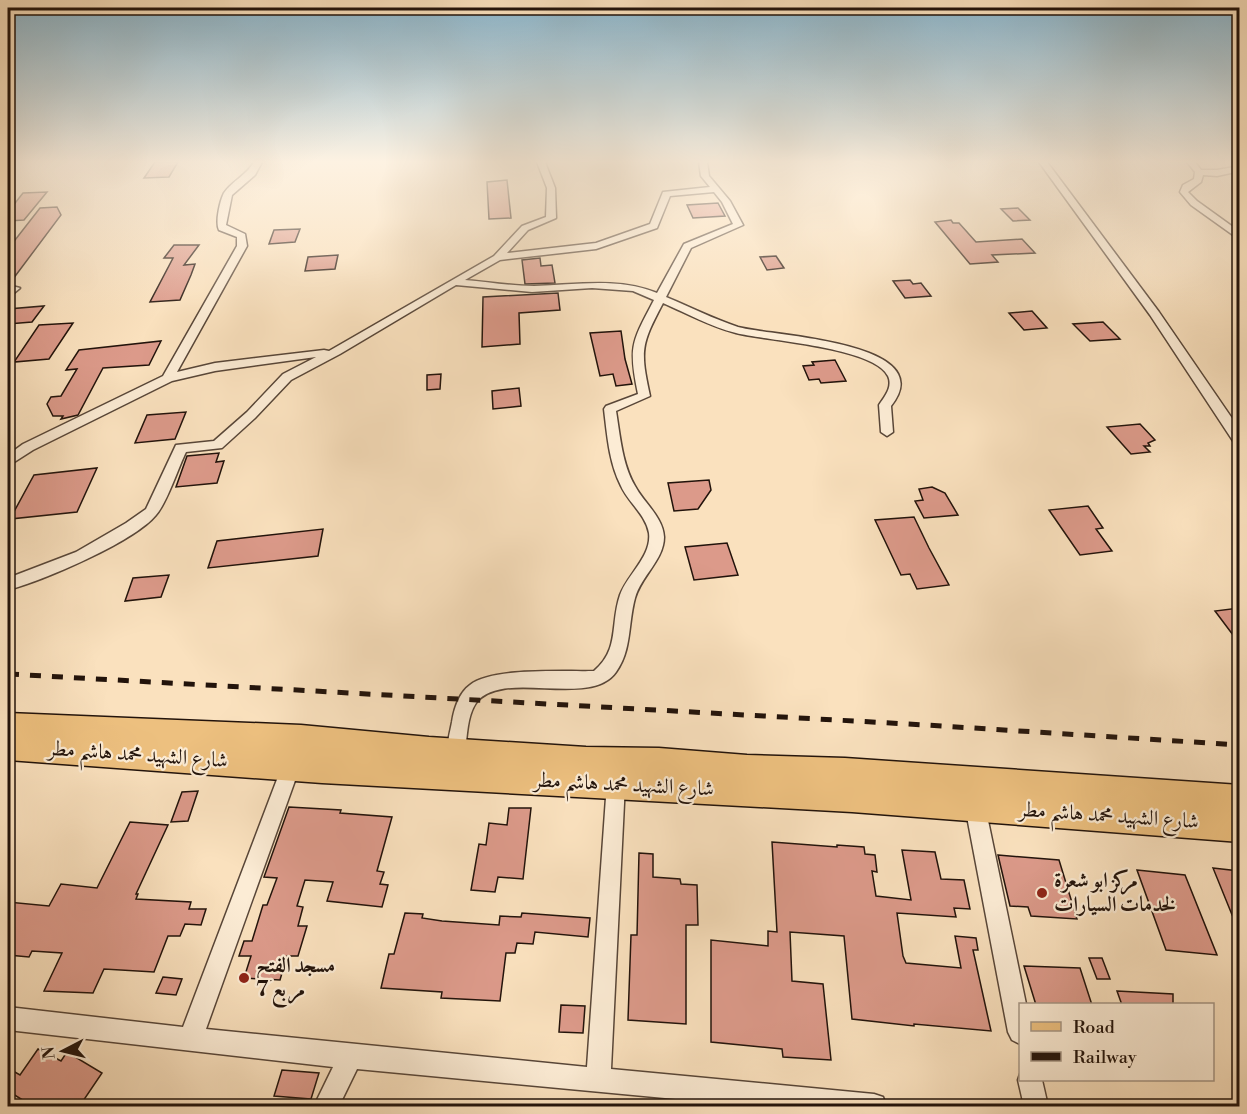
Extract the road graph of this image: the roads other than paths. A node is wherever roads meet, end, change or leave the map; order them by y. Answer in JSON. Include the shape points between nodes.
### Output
{"nodes":[{"id":1,"x":223,"y":214,"type":"edge"},
{"id":2,"x":551,"y":214,"type":"edge"},
{"id":3,"x":659,"y":214,"type":"edge"},
{"id":4,"x":732,"y":214,"type":"edge"},
{"id":5,"x":1081,"y":214,"type":"edge"},
{"id":6,"x":1209,"y":214,"type":"edge"},
{"id":7,"x":1239,"y":237,"type":"edge"},
{"id":8,"x":497,"y":258,"type":"junction"},
{"id":9,"x":453,"y":282,"type":"junction"},
{"id":10,"x":8,"y":288,"type":"edge"},
{"id":11,"x":8,"y":295,"type":"edge"},
{"id":12,"x":659,"y":299,"type":"junction"},
{"id":13,"x":336,"y":352,"type":"junction"},
{"id":14,"x":168,"y":378,"type":"junction"},
{"id":15,"x":887,"y":432,"type":"dead end"},
{"id":16,"x":1239,"y":441,"type":"edge"},
{"id":17,"x":8,"y":461,"type":"edge"},
{"id":18,"x":8,"y":584,"type":"edge"},
{"id":19,"x":8,"y":727,"type":"edge"},
{"id":20,"x":8,"y":746,"type":"edge"},
{"id":21,"x":296,"y":752,"type":"junction"},
{"id":22,"x":456,"y":752,"type":"junction"},
{"id":23,"x":616,"y":783,"type":"junction"},
{"id":24,"x":1239,"y":800,"type":"edge"},
{"id":25,"x":975,"y":806,"type":"junction"},
{"id":26,"x":1239,"y":826,"type":"edge"},
{"id":27,"x":8,"y":1019,"type":"edge"},
{"id":28,"x":1019,"y":1027,"type":"edge"},
{"id":29,"x":190,"y":1040,"type":"junction"},
{"id":30,"x":351,"y":1058,"type":"junction"},
{"id":31,"x":598,"y":1081,"type":"junction"},
{"id":32,"x":1030,"y":1081,"type":"edge"},
{"id":33,"x":768,"y":1101,"type":"edge"},
{"id":34,"x":326,"y":1107,"type":"edge"},
{"id":35,"x":874,"y":1107,"type":"edge"},
{"id":36,"x":1036,"y":1107,"type":"edge"}],
"edges":[{"from":1,"to":14,"type":"street","via":[[222,228],[242,236],[242,246]]},
{"from":2,"to":8,"type":"street","via":[[551,218],[525,228]]},
{"from":3,"to":8,"type":"street","via":[[654,226],[610,242]]},
{"from":4,"to":12,"type":"street","via":[[738,225],[687,246]]},
{"from":5,"to":16,"type":"street","via":[[1155,314]]},
{"from":6,"to":7,"type":"street"},
{"from":8,"to":9,"type":"street"},
{"from":9,"to":12,"type":"street","via":[[532,289],[619,285]]},
{"from":9,"to":13,"type":"street"},
{"from":10,"to":11,"type":"street","via":[[15,288]]},
{"from":12,"to":15,"type":"street","via":[[737,330],[808,341],[873,357],[886,364],[895,378],[894,394],[885,405]]},
{"from":12,"to":22,"type":"street","via":[[640,337],[637,361],[644,396],[610,409],[622,471],[655,529],[656,538],[650,559],[626,595],[620,654],[610,670],[597,679],[498,682],[477,689],[466,700]]},
{"from":13,"to":14,"type":"street","via":[[235,364]]},
{"from":13,"to":18,"type":"street","via":[[287,377],[217,445],[181,448],[151,512],[131,528],[81,556]]},
{"from":14,"to":17,"type":"street"},
{"from":19,"to":21,"type":"main road","name":"شارع الشهيد محمد هاشم مطر"},
{"from":20,"to":21,"type":"main road","name":"شارع الشهيد محمد هاشم مطر"},
{"from":21,"to":22,"type":"main road","name":"شارع الشهيد محمد هاشم مطر"},
{"from":21,"to":23,"type":"main road","name":"شارع الشهيد محمد هاشم مطر"},
{"from":21,"to":29,"type":"street"},
{"from":22,"to":24,"type":"main road","name":"شارع الشهيد محمد هاشم مطر"},
{"from":23,"to":25,"type":"main road","name":"شارع الشهيد محمد هاشم مطر"},
{"from":23,"to":31,"type":"street"},
{"from":25,"to":26,"type":"main road","name":"شارع الشهيد محمد هاشم مطر"},
{"from":25,"to":28,"type":"street"},
{"from":27,"to":29,"type":"street"},
{"from":29,"to":30,"type":"street"},
{"from":30,"to":31,"type":"street"},
{"from":30,"to":34,"type":"street"},
{"from":31,"to":33,"type":"street"},
{"from":32,"to":36,"type":"street"},
{"from":33,"to":35,"type":"street"}]}
